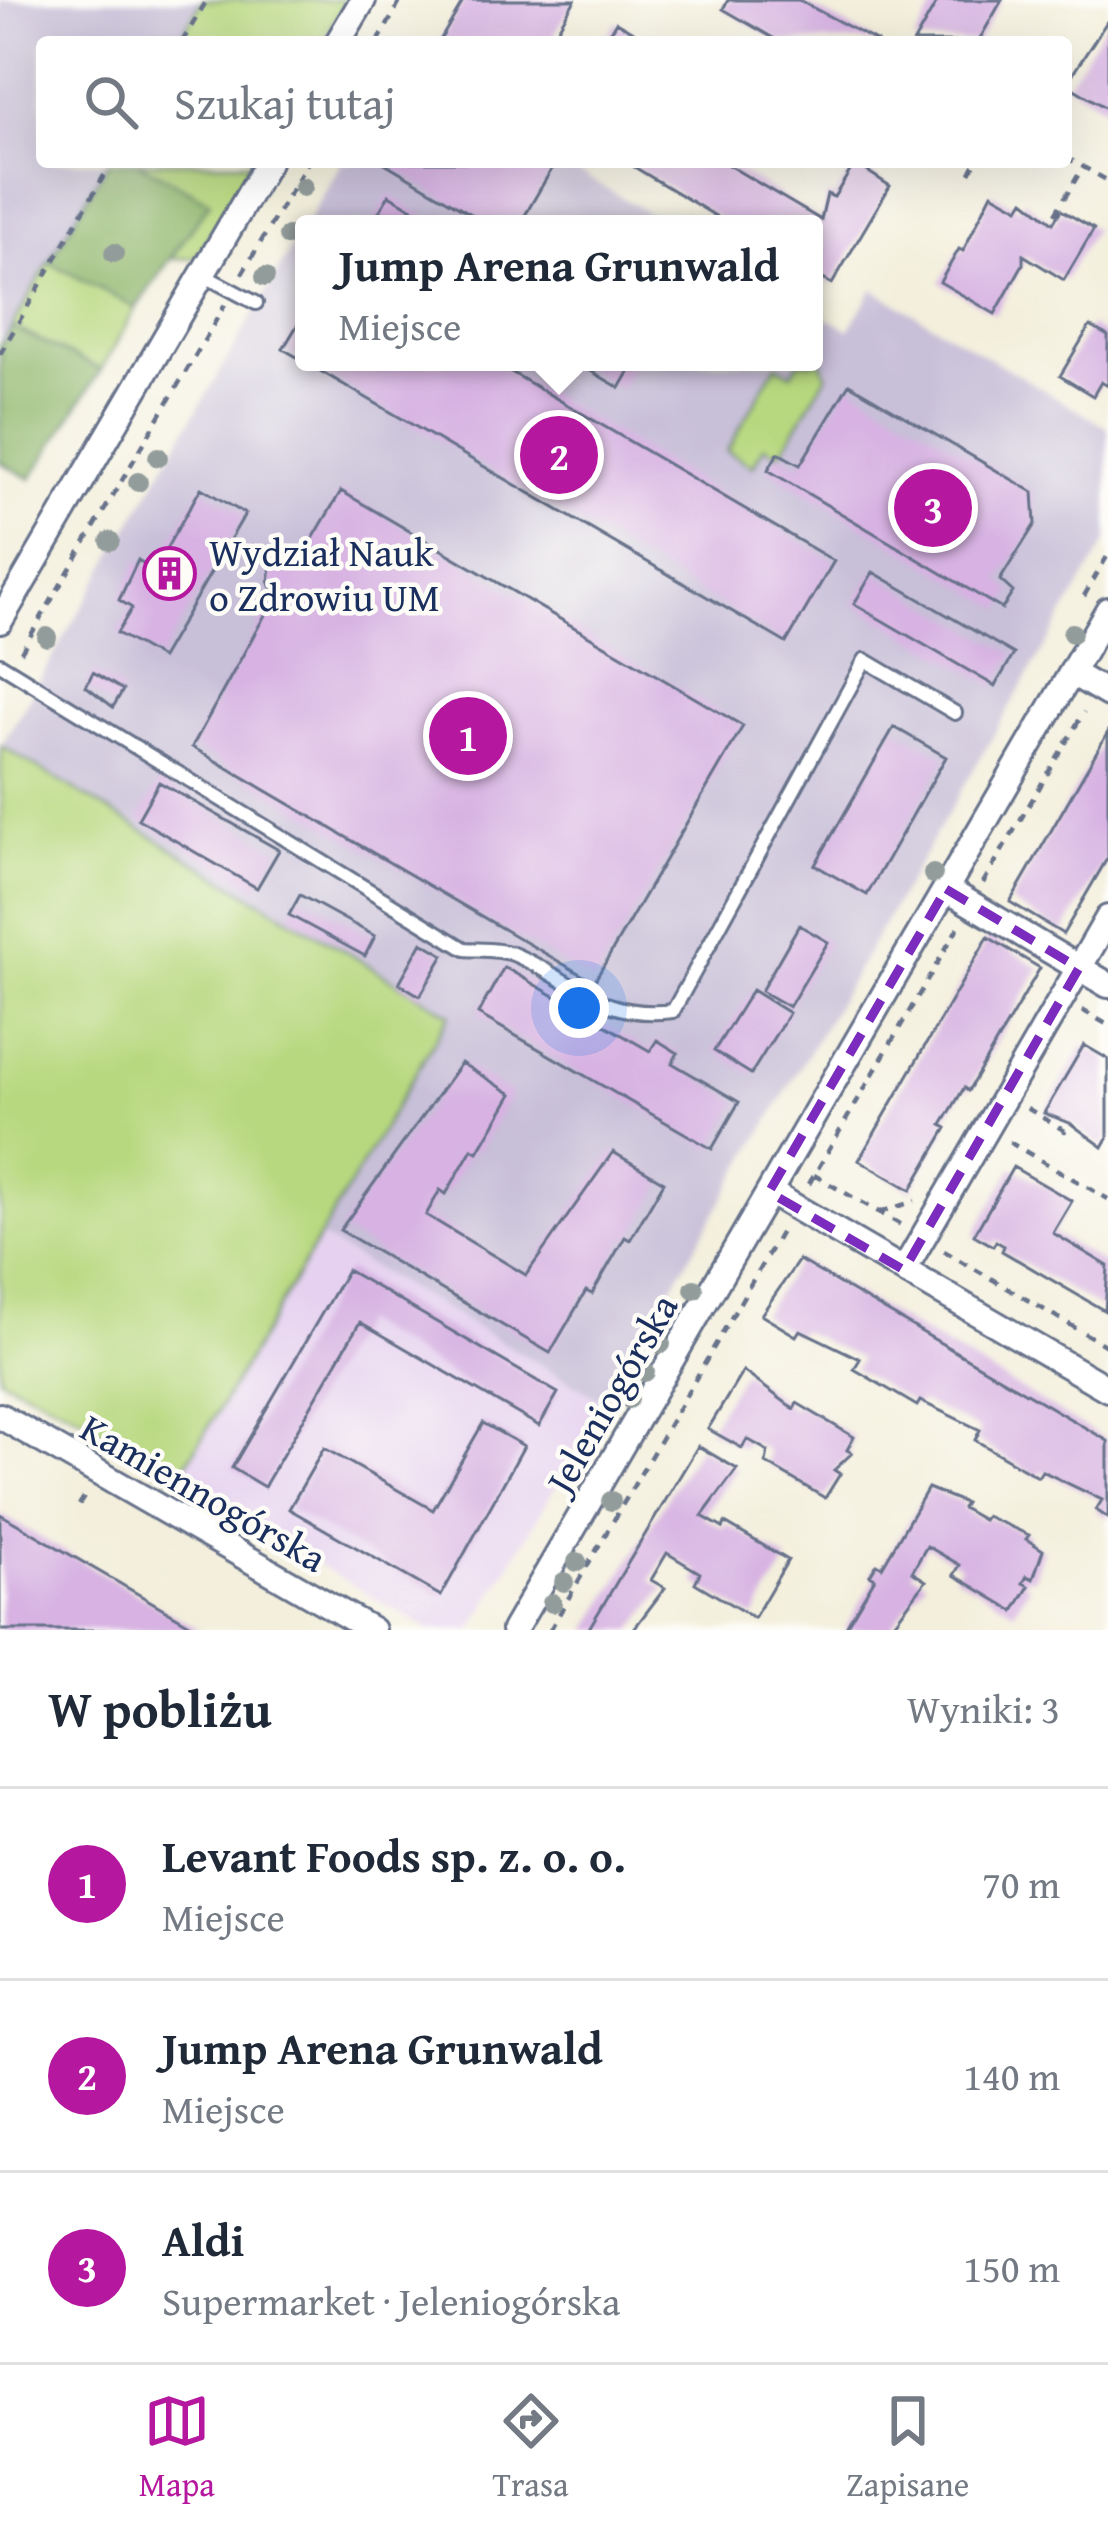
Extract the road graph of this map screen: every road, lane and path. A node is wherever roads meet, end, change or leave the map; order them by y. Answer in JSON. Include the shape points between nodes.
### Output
{"nodes":[{"id":1,"x":207,"y":0,"type":"edge"},
{"id":2,"x":363,"y":0,"type":"edge"},
{"id":3,"x":401,"y":0,"type":"edge"},
{"id":4,"x":186,"y":36,"type":"edge"},
{"id":5,"x":342,"y":36,"type":"edge"},
{"id":6,"x":381,"y":36,"type":"edge"},
{"id":7,"x":1072,"y":160,"type":"edge"},
{"id":8,"x":1083,"y":166,"type":"junction"},
{"id":9,"x":109,"y":168,"type":"edge"},
{"id":10,"x":264,"y":168,"type":"edge"},
{"id":11,"x":304,"y":168,"type":"edge"},
{"id":12,"x":973,"y":168,"type":"edge"},
{"id":13,"x":970,"y":173,"type":"dead end"},
{"id":14,"x":1108,"y":181,"type":"edge"},
{"id":15,"x":1055,"y":214,"type":"dead end"},
{"id":16,"x":202,"y":274,"type":"junction"},
{"id":17,"x":233,"y":290,"type":"junction"},
{"id":18,"x":256,"y":303,"type":"dead end"},
{"id":19,"x":0,"y":355,"type":"edge"},
{"id":20,"x":1108,"y":610,"type":"edge"},
{"id":21,"x":0,"y":621,"type":"edge"},
{"id":22,"x":5,"y":667,"type":"edge"},
{"id":23,"x":1072,"y":673,"type":"junction"},
{"id":24,"x":1103,"y":691,"type":"edge"},
{"id":25,"x":955,"y":713,"type":"dead end"},
{"id":26,"x":946,"y":889,"type":"junction"},
{"id":27,"x":969,"y":915,"type":"junction"},
{"id":28,"x":1108,"y":918,"type":"edge"},
{"id":29,"x":1079,"y":968,"type":"junction"},
{"id":30,"x":1108,"y":985,"type":"edge"},
{"id":31,"x":1005,"y":1096,"type":"junction"},
{"id":32,"x":1070,"y":1123,"type":"dead end"},
{"id":33,"x":986,"y":1129,"type":"junction"},
{"id":34,"x":814,"y":1175,"type":"junction"},
{"id":35,"x":770,"y":1192,"type":"junction"},
{"id":36,"x":1108,"y":1199,"type":"edge"},
{"id":37,"x":796,"y":1208,"type":"junction"},
{"id":38,"x":879,"y":1212,"type":"junction"},
{"id":39,"x":922,"y":1238,"type":"junction"},
{"id":40,"x":904,"y":1270,"type":"junction"},
{"id":41,"x":1108,"y":1347,"type":"edge"},
{"id":42,"x":1108,"y":1389,"type":"edge"},
{"id":43,"x":0,"y":1416,"type":"edge"},
{"id":44,"x":372,"y":1630,"type":"edge"},
{"id":45,"x":514,"y":1630,"type":"edge"},
{"id":46,"x":550,"y":1630,"type":"edge"}],
"edges":[{"from":1,"to":4,"type":"path"},
{"from":2,"to":5,"type":"street"},
{"from":3,"to":6,"type":"path"},
{"from":7,"to":8,"type":"path"},
{"from":8,"to":14,"type":"path"},
{"from":8,"to":15,"type":"path"},
{"from":9,"to":19,"type":"path"},
{"from":10,"to":16,"type":"street"},
{"from":11,"to":17,"type":"path"},
{"from":12,"to":13,"type":"path"},
{"from":16,"to":17,"type":"lane"},
{"from":16,"to":21,"type":"street"},
{"from":17,"to":18,"type":"lane"},
{"from":17,"to":22,"type":"path"},
{"from":20,"to":23,"type":"street","name":"Jeleniogórska"},
{"from":22,"to":25,"type":"lane","via":[[465,949],[510,952],[613,1010],[642,1015],[673,1011],[866,660]]},
{"from":23,"to":24,"type":"street"},
{"from":23,"to":26,"type":"street","name":"Jeleniogórska"},
{"from":24,"to":27,"type":"path"},
{"from":26,"to":27,"type":"street"},
{"from":26,"to":35,"type":"street","name":"Jeleniogórska"},
{"from":27,"to":29,"type":"street"},
{"from":27,"to":34,"type":"path"},
{"from":28,"to":29,"type":"street"},
{"from":29,"to":30,"type":"street"},
{"from":29,"to":31,"type":"street"},
{"from":31,"to":32,"type":"path","via":[[1065,1131]]},
{"from":31,"to":33,"type":"street"},
{"from":33,"to":36,"type":"path"},
{"from":33,"to":39,"type":"street"},
{"from":34,"to":37,"type":"path"},
{"from":34,"to":38,"type":"path"},
{"from":35,"to":37,"type":"street"},
{"from":35,"to":45,"type":"street","name":"Jeleniogórska"},
{"from":37,"to":40,"type":"street"},
{"from":37,"to":46,"type":"path"},
{"from":38,"to":38,"type":"path","via":[[908,1229],[926,1198],[910,1203]]},
{"from":39,"to":40,"type":"street"},
{"from":39,"to":41,"type":"path"},
{"from":40,"to":42,"type":"street"},
{"from":43,"to":44,"type":"street","name":"Kamiennogórska"}]}
